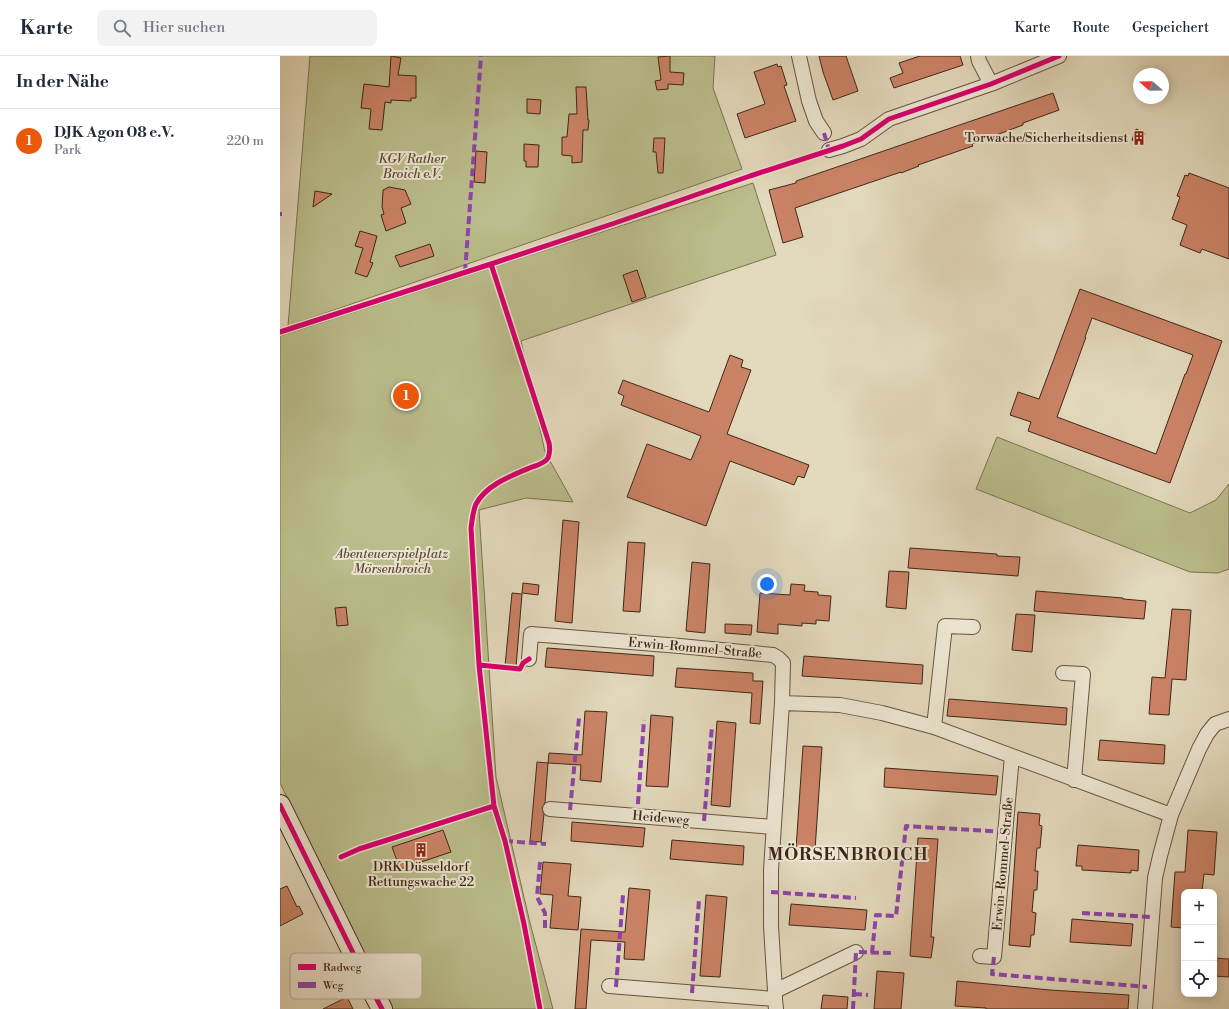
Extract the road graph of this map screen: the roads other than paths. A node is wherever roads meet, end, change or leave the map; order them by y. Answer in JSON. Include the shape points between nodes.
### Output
{"nodes":[{"id":1,"x":799,"y":56,"type":"edge"},
{"id":2,"x":978,"y":56,"type":"edge"},
{"id":3,"x":1059,"y":56,"type":"edge"},
{"id":4,"x":992,"y":84,"type":"junction"},
{"id":5,"x":824,"y":133,"type":"dead end"},
{"id":6,"x":829,"y":150,"type":"dead end"},
{"id":7,"x":973,"y":627,"type":"dead end"},
{"id":8,"x":528,"y":659,"type":"dead end"},
{"id":9,"x":1063,"y":673,"type":"dead end"},
{"id":10,"x":782,"y":704,"type":"junction"},
{"id":11,"x":1229,"y":719,"type":"edge"},
{"id":12,"x":934,"y":726,"type":"junction"},
{"id":13,"x":1012,"y":756,"type":"junction"},
{"id":14,"x":1074,"y":780,"type":"junction"},
{"id":15,"x":280,"y":805,"type":"edge"},
{"id":16,"x":550,"y":809,"type":"dead end"},
{"id":17,"x":1171,"y":815,"type":"junction"},
{"id":18,"x":773,"y":827,"type":"junction"},
{"id":19,"x":856,"y":952,"type":"dead end"},
{"id":20,"x":353,"y":953,"type":"edge"},
{"id":21,"x":980,"y":956,"type":"dead end"},
{"id":22,"x":609,"y":986,"type":"dead end"},
{"id":23,"x":377,"y":999,"type":"edge"},
{"id":24,"x":775,"y":999,"type":"edge"},
{"id":25,"x":382,"y":1009,"type":"edge"},
{"id":26,"x":1145,"y":1009,"type":"edge"}],
"edges":[{"from":1,"to":5,"type":"street","via":[[809,101],[816,121]]},
{"from":2,"to":4,"type":"street"},
{"from":3,"to":4,"type":"street"},
{"from":4,"to":6,"type":"street","via":[[889,119],[861,139]]},
{"from":7,"to":12,"type":"street","via":[[945,626]]},
{"from":8,"to":10,"type":"street","name":"Erwin-Rommel-Straße","via":[[531,634],[773,655],[782,663]]},
{"from":9,"to":14,"type":"street","via":[[1083,674]]},
{"from":10,"to":12,"type":"street","via":[[840,705]]},
{"from":10,"to":18,"type":"street"},
{"from":11,"to":17,"type":"street","via":[[1215,724],[1207,734]]},
{"from":12,"to":13,"type":"street"},
{"from":13,"to":14,"type":"street"},
{"from":13,"to":21,"type":"street","name":"Erwin-Rommel-Straße","via":[[994,957]]},
{"from":14,"to":17,"type":"street"},
{"from":15,"to":20,"type":"main road"},
{"from":16,"to":18,"type":"street","name":"Heideweg"},
{"from":17,"to":26,"type":"street","via":[[1155,878]]},
{"from":18,"to":24,"type":"street","via":[[771,926]]},
{"from":19,"to":24,"type":"street"},
{"from":22,"to":24,"type":"street"},
{"from":23,"to":25,"type":"main road"}]}
